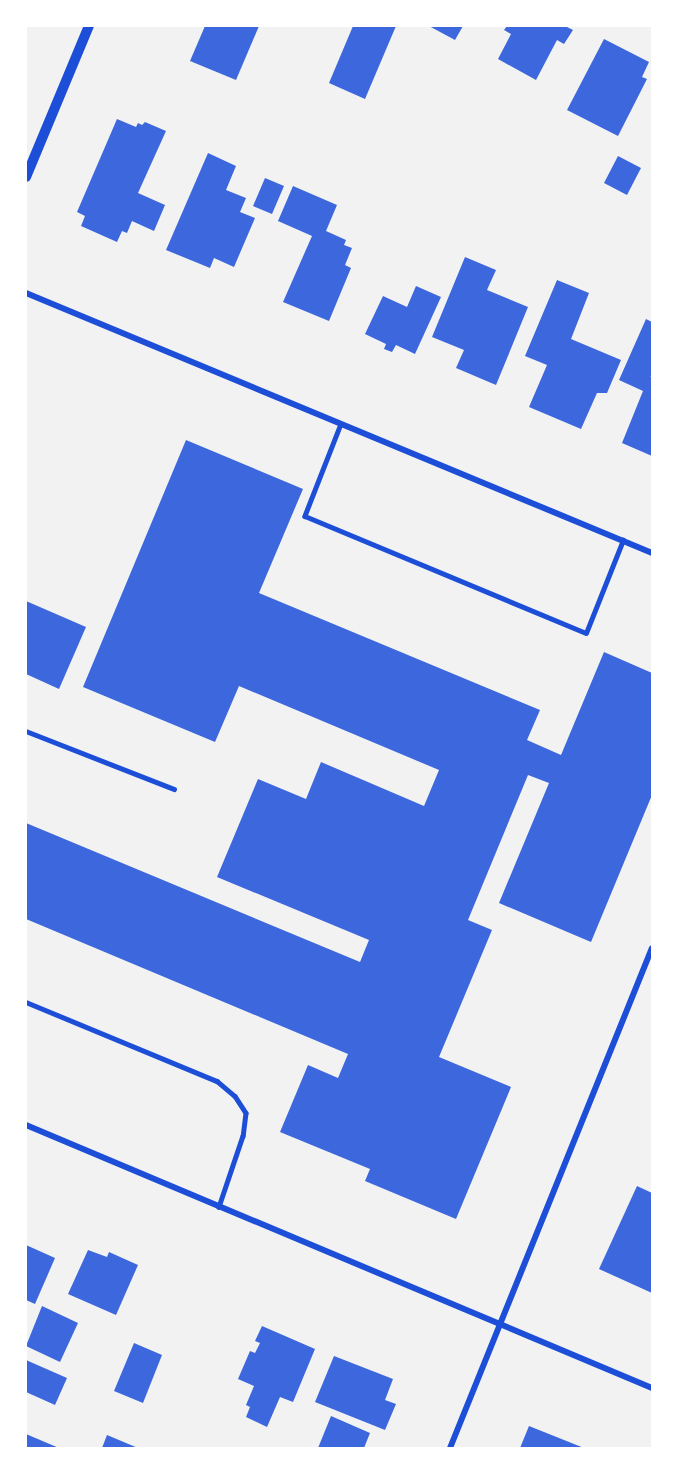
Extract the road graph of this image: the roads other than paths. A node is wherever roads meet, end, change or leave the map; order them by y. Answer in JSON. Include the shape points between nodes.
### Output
{"nodes":[{"id":1,"x":89,"y":26,"type":"edge"},
{"id":2,"x":27,"y":171,"type":"edge"},
{"id":3,"x":26,"y":292,"type":"edge"},
{"id":4,"x":341,"y":424,"type":"junction"},
{"id":5,"x":623,"y":540,"type":"junction"},
{"id":6,"x":652,"y":553,"type":"edge"},
{"id":7,"x":26,"y":731,"type":"edge"},
{"id":8,"x":174,"y":789,"type":"dead end"},
{"id":9,"x":652,"y":948,"type":"edge"},
{"id":10,"x":26,"y":1002,"type":"edge"},
{"id":11,"x":26,"y":1125,"type":"edge"},
{"id":12,"x":219,"y":1206,"type":"junction"},
{"id":13,"x":500,"y":1324,"type":"junction"},
{"id":14,"x":652,"y":1388,"type":"edge"},
{"id":15,"x":450,"y":1449,"type":"edge"}],
"edges":[{"from":1,"to":2,"type":"street"},
{"from":3,"to":4,"type":"street"},
{"from":4,"to":5,"type":"street"},
{"from":4,"to":5,"type":"lane","via":[[305,516],[586,633]]},
{"from":5,"to":6,"type":"street"},
{"from":7,"to":8,"type":"lane"},
{"from":9,"to":13,"type":"street"},
{"from":10,"to":12,"type":"lane","via":[[217,1081],[235,1096],[246,1113],[243,1136]]},
{"from":11,"to":12,"type":"street"},
{"from":12,"to":13,"type":"street"},
{"from":13,"to":14,"type":"street"},
{"from":13,"to":15,"type":"street"}]}
